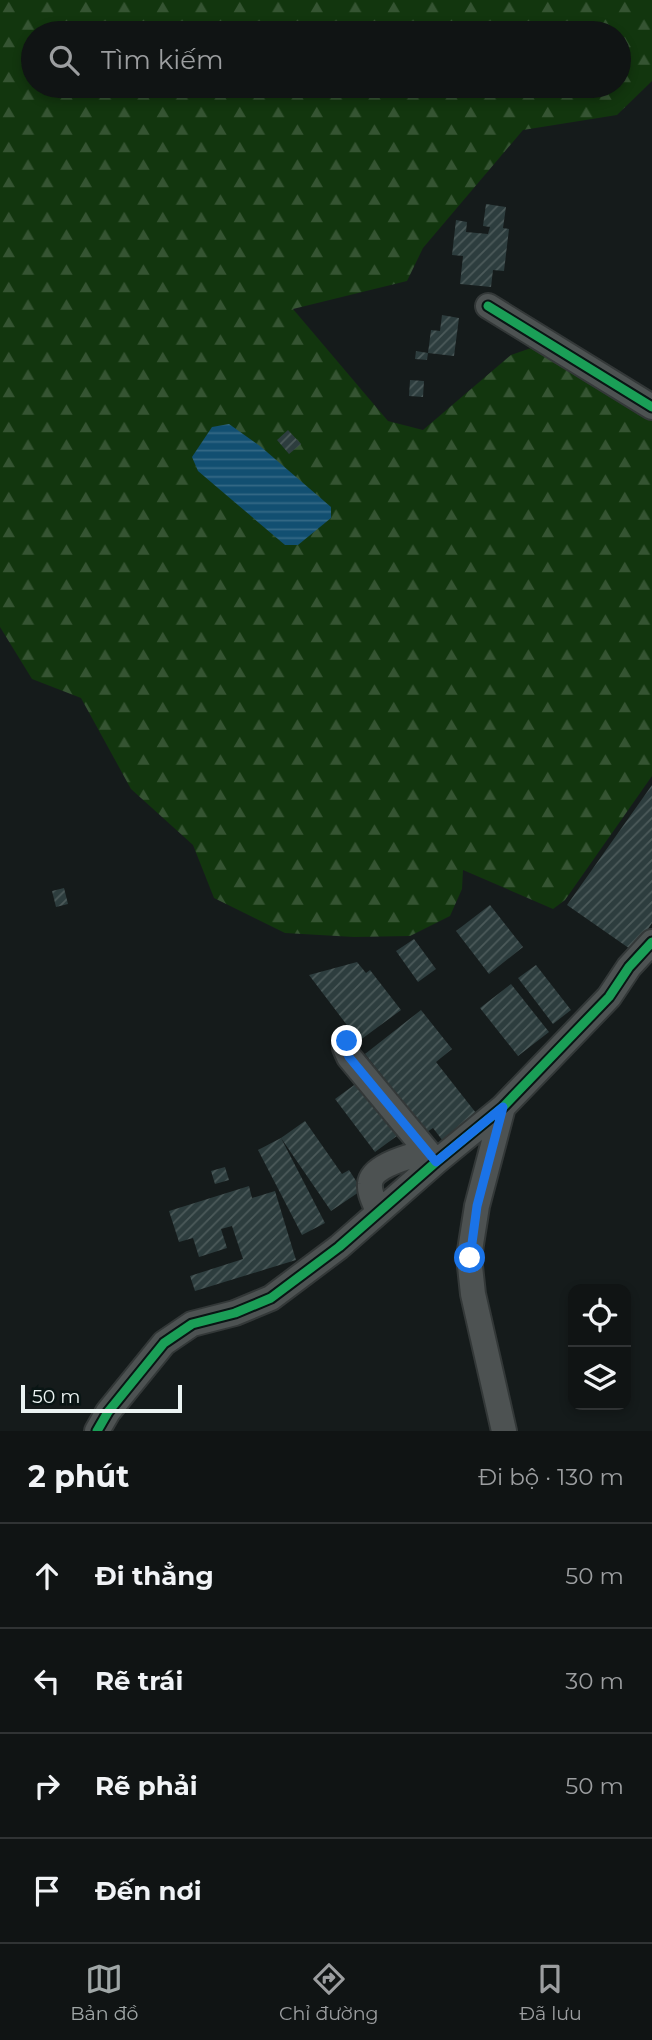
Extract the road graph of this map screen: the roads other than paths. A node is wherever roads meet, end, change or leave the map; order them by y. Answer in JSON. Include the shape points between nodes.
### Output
{"nodes":[{"id":1,"x":488,"y":306,"type":"dead end"},
{"id":2,"x":652,"y":407,"type":"edge"},
{"id":3,"x":652,"y":942,"type":"edge"},
{"id":4,"x":347,"y":1041,"type":"dead end"},
{"id":5,"x":503,"y":1107,"type":"junction"},
{"id":6,"x":432,"y":1156,"type":"junction"},
{"id":7,"x":97,"y":1431,"type":"edge"},
{"id":8,"x":504,"y":1431,"type":"edge"}],
"edges":[{"from":1,"to":2,"type":"street"},
{"from":3,"to":5,"type":"street","via":[[609,997]]},
{"from":4,"to":6,"type":"street","via":[[349,1057]]},
{"from":5,"to":6,"type":"street"},
{"from":5,"to":8,"type":"street","via":[[477,1206],[470,1258],[473,1294]]},
{"from":6,"to":7,"type":"street","via":[[339,1247],[271,1298],[192,1324],[164,1343]]}]}
